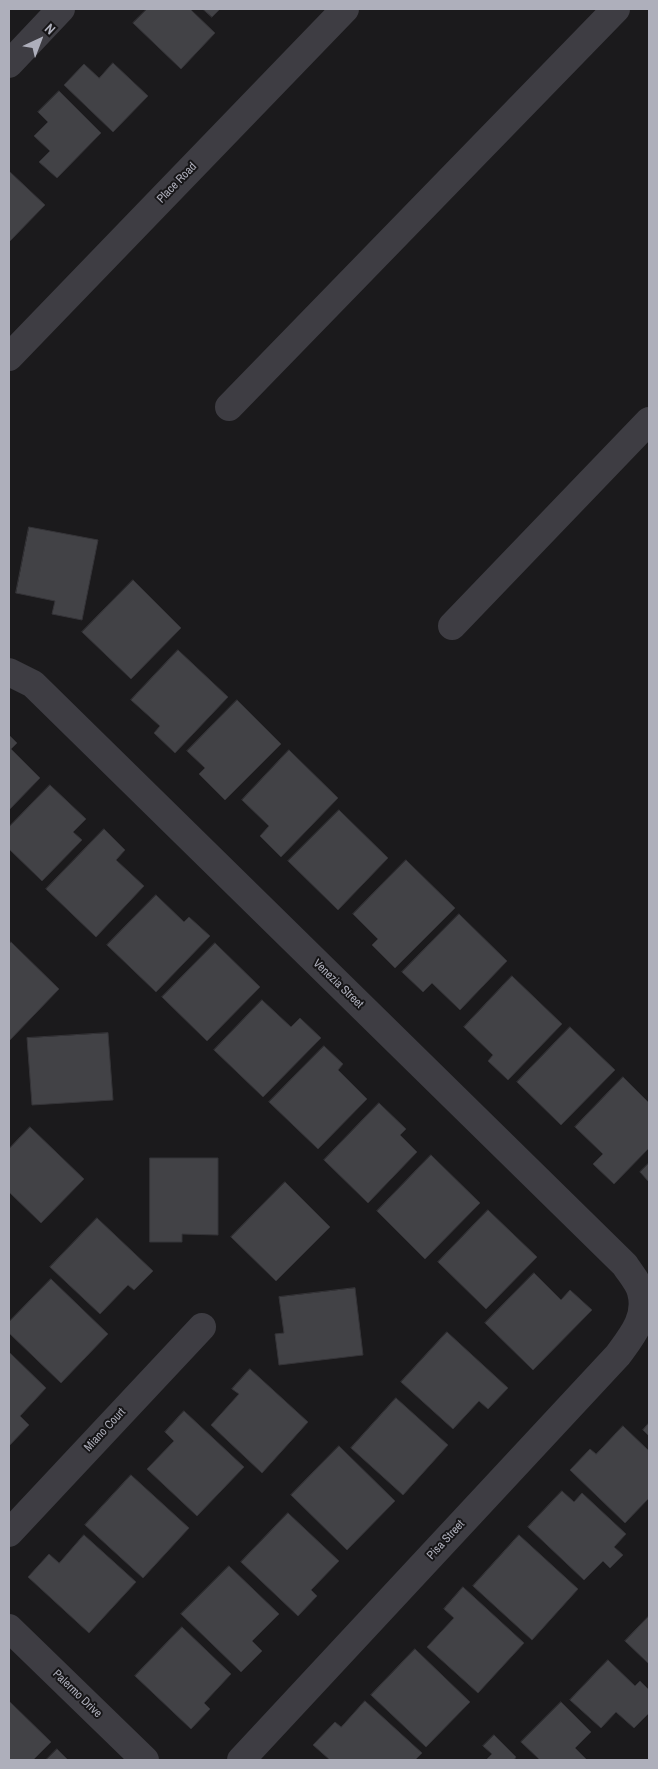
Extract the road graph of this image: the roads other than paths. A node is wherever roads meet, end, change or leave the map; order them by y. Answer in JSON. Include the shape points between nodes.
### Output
{"nodes":[{"id":1,"x":61,"y":9,"type":"edge"},
{"id":2,"x":345,"y":9,"type":"edge"},
{"id":3,"x":616,"y":9,"type":"edge"},
{"id":4,"x":9,"y":64,"type":"edge"},
{"id":5,"x":9,"y":357,"type":"edge"},
{"id":6,"x":229,"y":407,"type":"dead end"},
{"id":7,"x":649,"y":421,"type":"edge"},
{"id":8,"x":452,"y":626,"type":"dead end"},
{"id":9,"x":9,"y":672,"type":"edge"},
{"id":10,"x":643,"y":1314,"type":"joint"},
{"id":11,"x":202,"y":1327,"type":"dead end"},
{"id":12,"x":9,"y":1533,"type":"edge"},
{"id":13,"x":9,"y":1628,"type":"edge"},
{"id":14,"x":145,"y":1760,"type":"edge"},
{"id":15,"x":241,"y":1760,"type":"edge"}],
"edges":[{"from":1,"to":4,"type":"street"},
{"from":2,"to":5,"type":"street","name":"Place Road"},
{"from":3,"to":6,"type":"street"},
{"from":7,"to":8,"type":"street"},
{"from":9,"to":10,"type":"street","name":"Venezia Street","via":[[33,684],[625,1265],[641,1291]]},
{"from":10,"to":15,"type":"street","name":"Pisa Street","via":[[618,1355]]},
{"from":11,"to":12,"type":"street","name":"Miano Court"},
{"from":13,"to":14,"type":"street","name":"Palermo Drive"}]}
